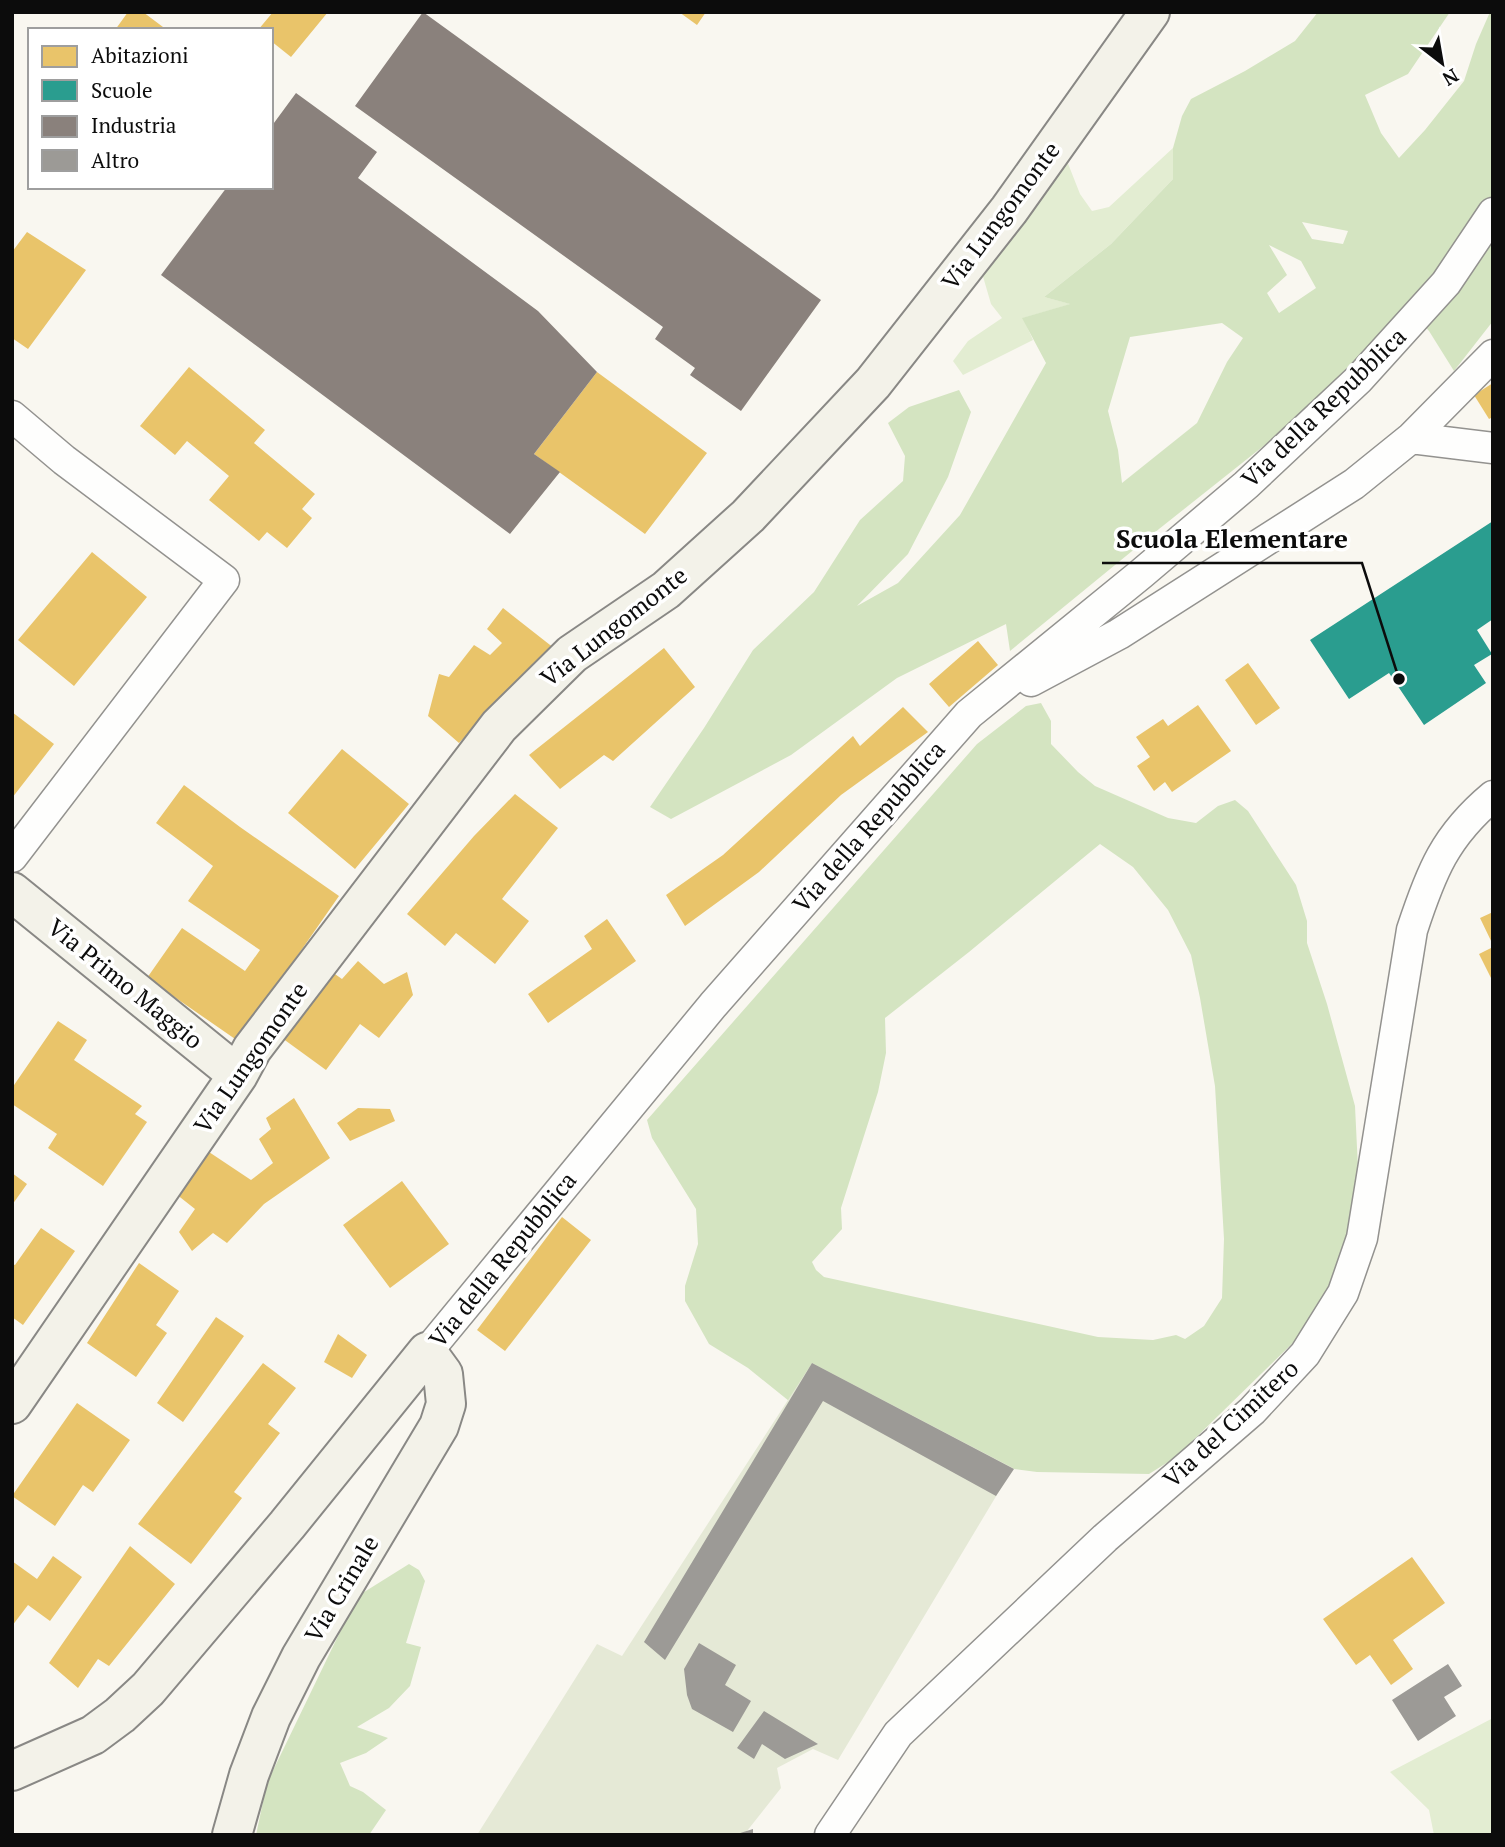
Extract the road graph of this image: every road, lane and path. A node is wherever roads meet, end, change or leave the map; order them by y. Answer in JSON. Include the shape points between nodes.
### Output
{"nodes":[{"id":1,"x":1150,"y":12,"type":"edge"},
{"id":2,"x":1493,"y":213,"type":"edge"},
{"id":3,"x":1493,"y":355,"type":"edge"},
{"id":4,"x":12,"y":416,"type":"edge"},
{"id":5,"x":1411,"y":439,"type":"junction"},
{"id":6,"x":1493,"y":448,"type":"edge"},
{"id":7,"x":969,"y":715,"type":"junction"},
{"id":8,"x":1493,"y":796,"type":"edge"},
{"id":9,"x":12,"y":857,"type":"edge"},
{"id":10,"x":12,"y":892,"type":"edge"},
{"id":11,"x":245,"y":1062,"type":"junction"},
{"id":12,"x":427,"y":1352,"type":"junction"},
{"id":13,"x":12,"y":1404,"type":"edge"},
{"id":14,"x":12,"y":1771,"type":"edge"},
{"id":15,"x":232,"y":1835,"type":"edge"},
{"id":16,"x":830,"y":1835,"type":"edge"}],
"edges":[{"from":1,"to":11,"type":"street","name":"Via Lungomonte","via":[[1009,210],[873,383],[748,516],[666,590],[572,654],[499,726]]},
{"from":2,"to":7,"type":"street","name":"Via della Repubblica","via":[[1446,283],[1359,379],[1246,485]]},
{"from":3,"to":5,"type":"street","name":"Via della Repubblica"},
{"from":4,"to":9,"type":"street","via":[[224,580]]},
{"from":5,"to":6,"type":"street"},
{"from":5,"to":7,"type":"street","name":"Via della Repubblica","via":[[1354,484],[1119,634]]},
{"from":7,"to":12,"type":"street","name":"Via della Repubblica","via":[[713,1006]]},
{"from":8,"to":16,"type":"street","name":"Via del Cimitero","via":[[1448,843],[1415,919],[1362,1238],[1343,1293],[1305,1354],[1252,1411],[1105,1538],[898,1734]]},
{"from":10,"to":11,"type":"street","name":"Via Primo Maggio"},
{"from":11,"to":13,"type":"street","name":"Via Lungomonte"},
{"from":12,"to":14,"type":"street","name":"Via della Repubblica","via":[[148,1689],[93,1735]]},
{"from":12,"to":15,"type":"street","name":"Via Crinale","via":[[443,1374],[446,1404],[439,1426],[301,1657],[271,1717]]}]}
